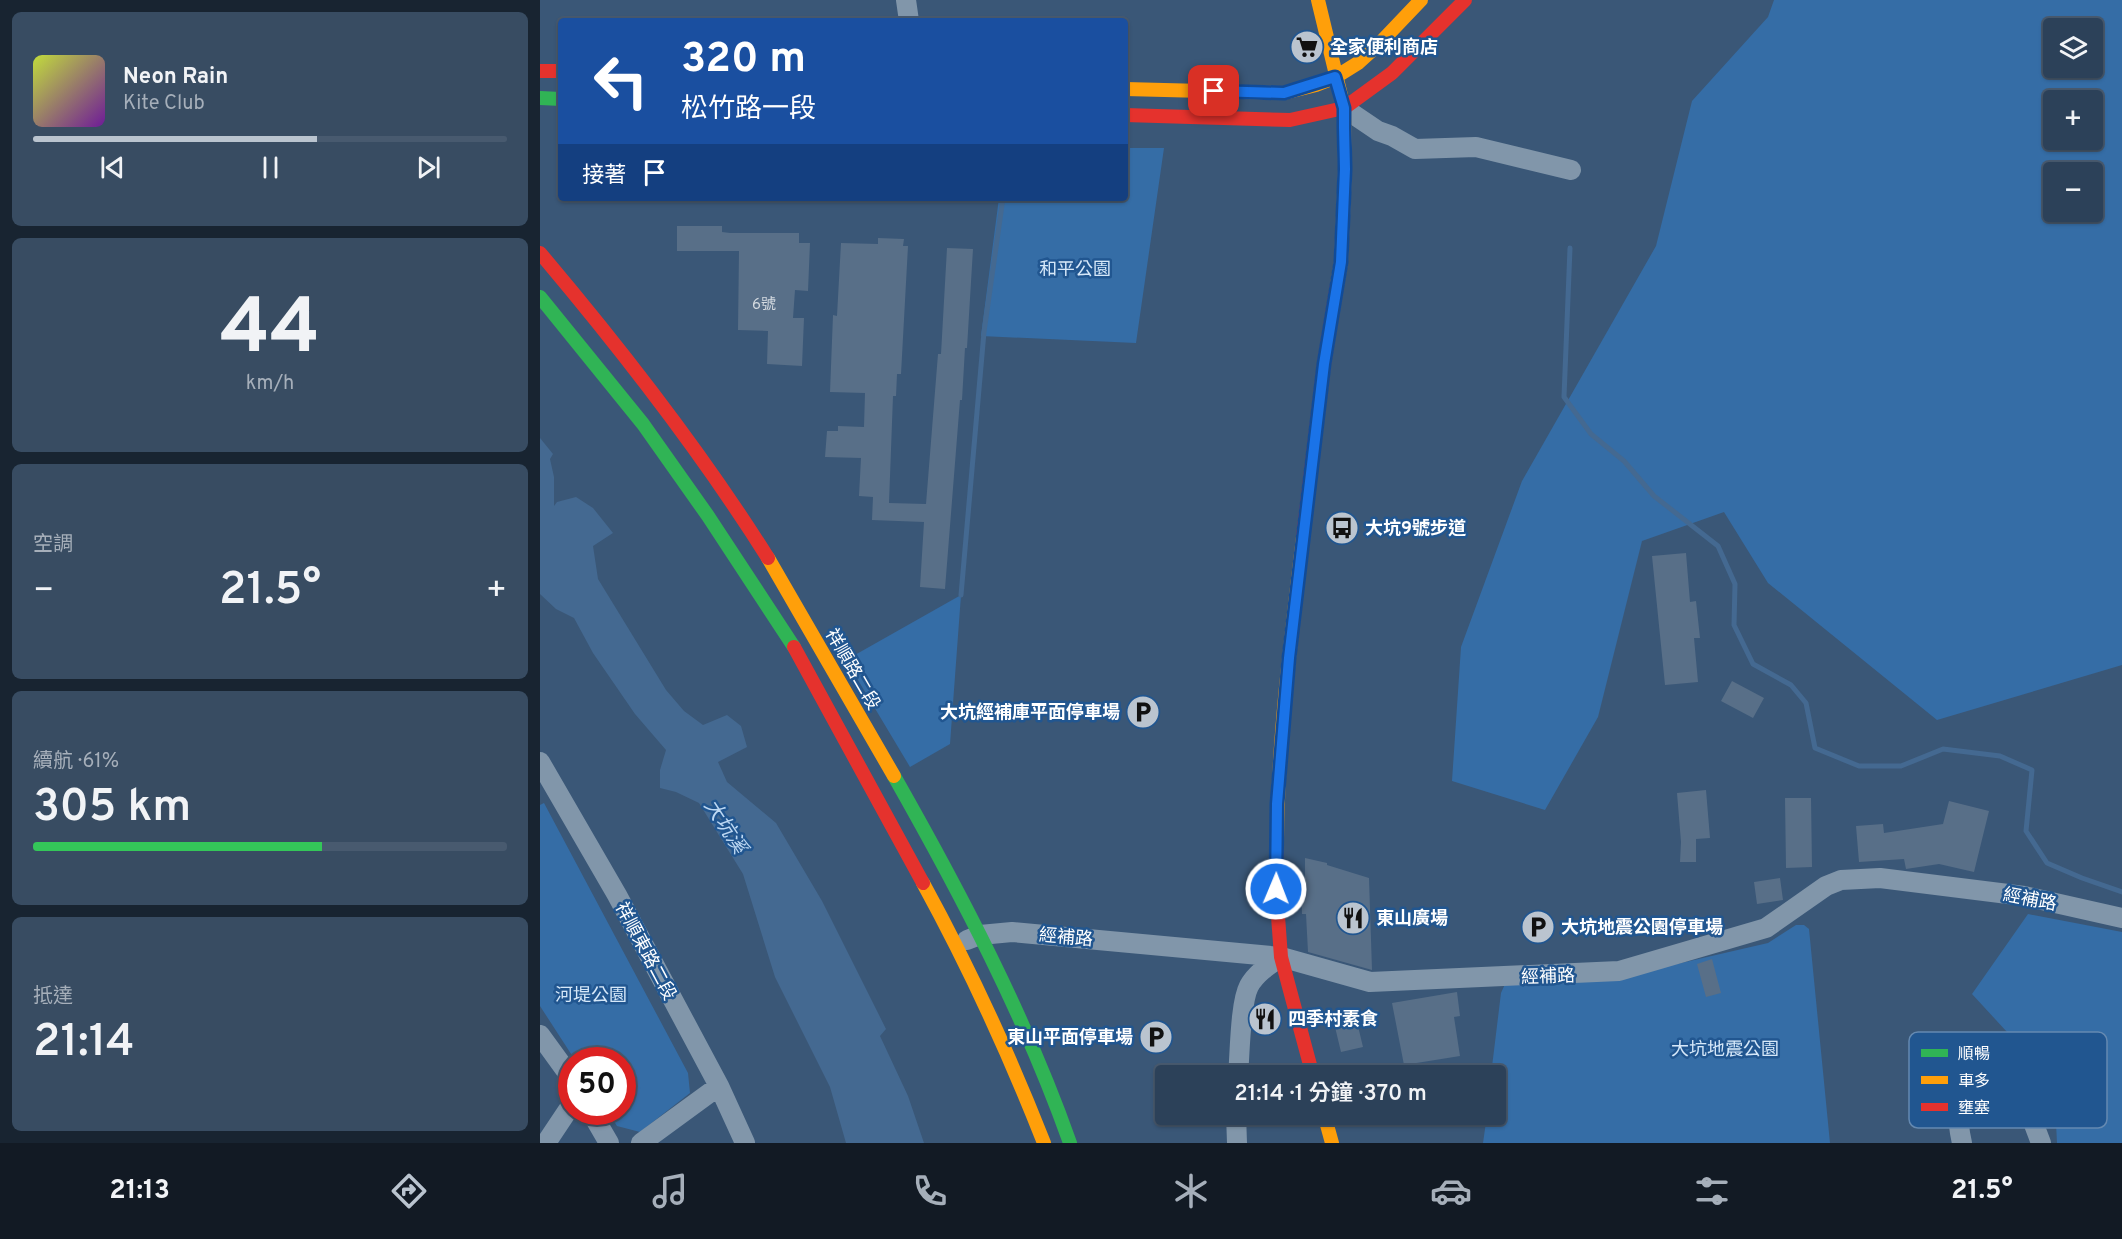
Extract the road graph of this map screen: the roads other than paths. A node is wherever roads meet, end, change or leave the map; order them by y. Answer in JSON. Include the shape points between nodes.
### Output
{"nodes":[{"id":1,"x":906,"y":0,"type":"edge"},
{"id":2,"x":1318,"y":0,"type":"edge"},
{"id":3,"x":1421,"y":0,"type":"edge"},
{"id":4,"x":1465,"y":0,"type":"edge"},
{"id":5,"x":909,"y":18,"type":"edge"},
{"id":6,"x":540,"y":70,"type":"edge"},
{"id":7,"x":558,"y":71,"type":"edge"},
{"id":8,"x":1335,"y":77,"type":"junction"},
{"id":9,"x":1128,"y":89,"type":"edge"},
{"id":10,"x":540,"y":98,"type":"edge"},
{"id":11,"x":558,"y":99,"type":"edge"},
{"id":12,"x":1344,"y":108,"type":"junction"},
{"id":13,"x":1128,"y":115,"type":"edge"},
{"id":14,"x":1571,"y":170,"type":"dead end"},
{"id":15,"x":540,"y":253,"type":"edge"},
{"id":16,"x":540,"y":297,"type":"edge"},
{"id":17,"x":540,"y":762,"type":"edge"},
{"id":18,"x":2122,"y":918,"type":"edge"},
{"id":19,"x":980,"y":935,"type":"junction"},
{"id":20,"x":956,"y":944,"type":"junction"},
{"id":21,"x":1281,"y":957,"type":"junction"},
{"id":22,"x":540,"y":1035,"type":"edge"},
{"id":23,"x":558,"y":1060,"type":"edge"},
{"id":24,"x":1239,"y":1065,"type":"edge"},
{"id":25,"x":1310,"y":1065,"type":"edge"},
{"id":26,"x":719,"y":1086,"type":"junction"},
{"id":27,"x":558,"y":1125,"type":"edge"},
{"id":28,"x":599,"y":1125,"type":"edge"},
{"id":29,"x":1236,"y":1125,"type":"edge"},
{"id":30,"x":1327,"y":1125,"type":"edge"},
{"id":31,"x":1960,"y":1128,"type":"edge"},
{"id":32,"x":2035,"y":1128,"type":"edge"},
{"id":33,"x":546,"y":1143,"type":"edge"},
{"id":34,"x":609,"y":1143,"type":"edge"},
{"id":35,"x":641,"y":1143,"type":"edge"},
{"id":36,"x":745,"y":1143,"type":"edge"},
{"id":37,"x":1044,"y":1143,"type":"edge"},
{"id":38,"x":1070,"y":1143,"type":"edge"},
{"id":39,"x":1237,"y":1143,"type":"edge"},
{"id":40,"x":1332,"y":1143,"type":"edge"},
{"id":41,"x":1962,"y":1143,"type":"edge"},
{"id":42,"x":2041,"y":1143,"type":"edge"}],
"edges":[{"from":1,"to":5,"type":"street"},
{"from":2,"to":8,"type":"street"},
{"from":3,"to":8,"type":"street","via":[[1361,60]]},
{"from":4,"to":12,"type":"street","via":[[1400,66]]},
{"from":6,"to":7,"type":"street"},
{"from":8,"to":9,"type":"street","via":[[1284,93]]},
{"from":8,"to":12,"type":"street"},
{"from":10,"to":11,"type":"street"},
{"from":12,"to":13,"type":"street","via":[[1290,120]]},
{"from":12,"to":14,"type":"street","via":[[1415,149],[1476,147]]},
{"from":12,"to":21,"type":"street","via":[[1341,262],[1307,499],[1277,804],[1276,889]]},
{"from":15,"to":19,"type":"street","name":"祥順路二段","via":[[668,410],[740,515],[913,806]]},
{"from":16,"to":20,"type":"street","via":[[643,424],[785,631]]},
{"from":17,"to":26,"type":"street","name":"祥順東路二段","via":[[617,895]]},
{"from":18,"to":21,"type":"street","name":"經補路","via":[[2024,896],[1880,878],[1841,880],[1826,886],[1766,928],[1619,971],[1370,982]]},
{"from":19,"to":20,"type":"street","name":"經補路"},
{"from":19,"to":21,"type":"street","name":"經補路","via":[[1012,932]]},
{"from":19,"to":38,"type":"street","name":"祥順路二段","via":[[1037,1058]]},
{"from":20,"to":37,"type":"street","via":[[1015,1069]]},
{"from":21,"to":24,"type":"street","via":[[1260,972],[1248,987]]},
{"from":21,"to":25,"type":"street"},
{"from":22,"to":23,"type":"street"},
{"from":26,"to":35,"type":"street"},
{"from":26,"to":36,"type":"street","name":"祥順東路二段"},
{"from":27,"to":33,"type":"street"},
{"from":28,"to":34,"type":"street"},
{"from":29,"to":39,"type":"street"},
{"from":30,"to":40,"type":"street"},
{"from":31,"to":41,"type":"street"},
{"from":32,"to":42,"type":"street"}]}
